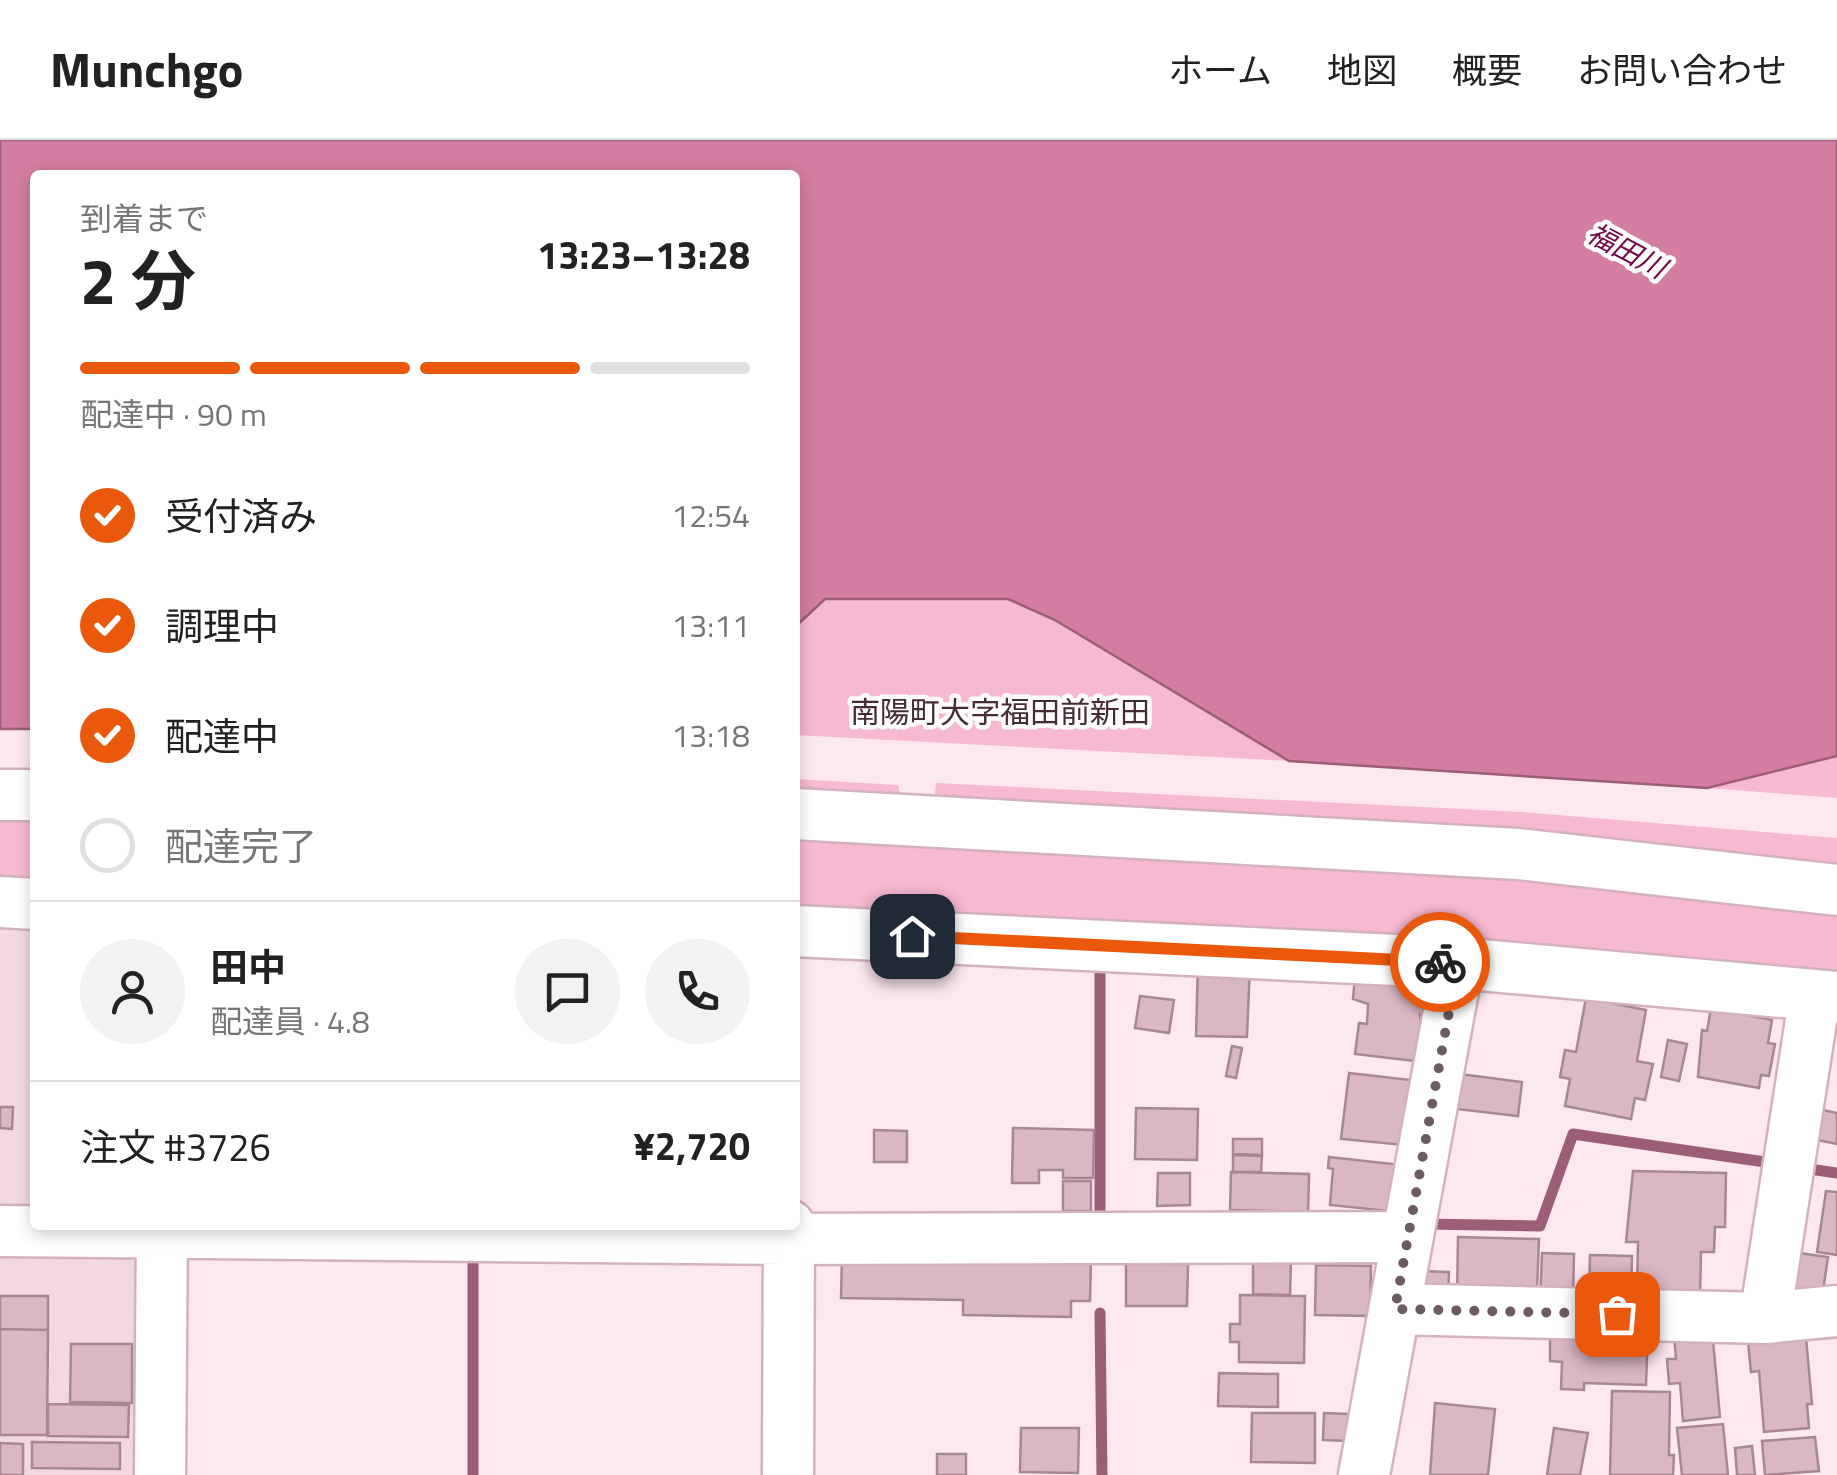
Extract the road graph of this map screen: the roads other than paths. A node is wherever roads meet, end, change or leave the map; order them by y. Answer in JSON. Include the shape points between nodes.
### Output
{"nodes":[{"id":1,"x":0,"y":795,"type":"edge"},
{"id":2,"x":30,"y":795,"type":"edge"},
{"id":3,"x":800,"y":814,"type":"edge"},
{"id":4,"x":1837,"y":890,"type":"edge"},
{"id":5,"x":0,"y":902,"type":"edge"},
{"id":6,"x":30,"y":904,"type":"edge"},
{"id":7,"x":800,"y":930,"type":"edge"},
{"id":8,"x":1458,"y":962,"type":"junction"},
{"id":9,"x":1826,"y":996,"type":"edge"},
{"id":10,"x":54,"y":1230,"type":"edge"},
{"id":11,"x":162,"y":1230,"type":"edge"},
{"id":12,"x":476,"y":1230,"type":"edge"},
{"id":13,"x":0,"y":1231,"type":"edge"},
{"id":14,"x":789,"y":1232,"type":"edge"},
{"id":15,"x":1407,"y":1237,"type":"junction"},
{"id":16,"x":1395,"y":1309,"type":"junction"},
{"id":17,"x":1837,"y":1311,"type":"edge"},
{"id":18,"x":1765,"y":1318,"type":"junction"},
{"id":19,"x":160,"y":1475,"type":"edge"},
{"id":20,"x":788,"y":1475,"type":"edge"},
{"id":21,"x":1364,"y":1475,"type":"edge"}],
"edges":[{"from":1,"to":2,"type":"street"},
{"from":3,"to":4,"type":"street","via":[[1518,854]]},
{"from":5,"to":6,"type":"street"},
{"from":7,"to":8,"type":"street"},
{"from":8,"to":9,"type":"street"},
{"from":8,"to":15,"type":"street"},
{"from":9,"to":18,"type":"street"},
{"from":10,"to":13,"type":"street"},
{"from":11,"to":19,"type":"street"},
{"from":12,"to":14,"type":"street"},
{"from":14,"to":15,"type":"street"},
{"from":14,"to":20,"type":"street"},
{"from":15,"to":16,"type":"street"},
{"from":16,"to":18,"type":"street"},
{"from":16,"to":21,"type":"street"},
{"from":17,"to":18,"type":"street"}]}
